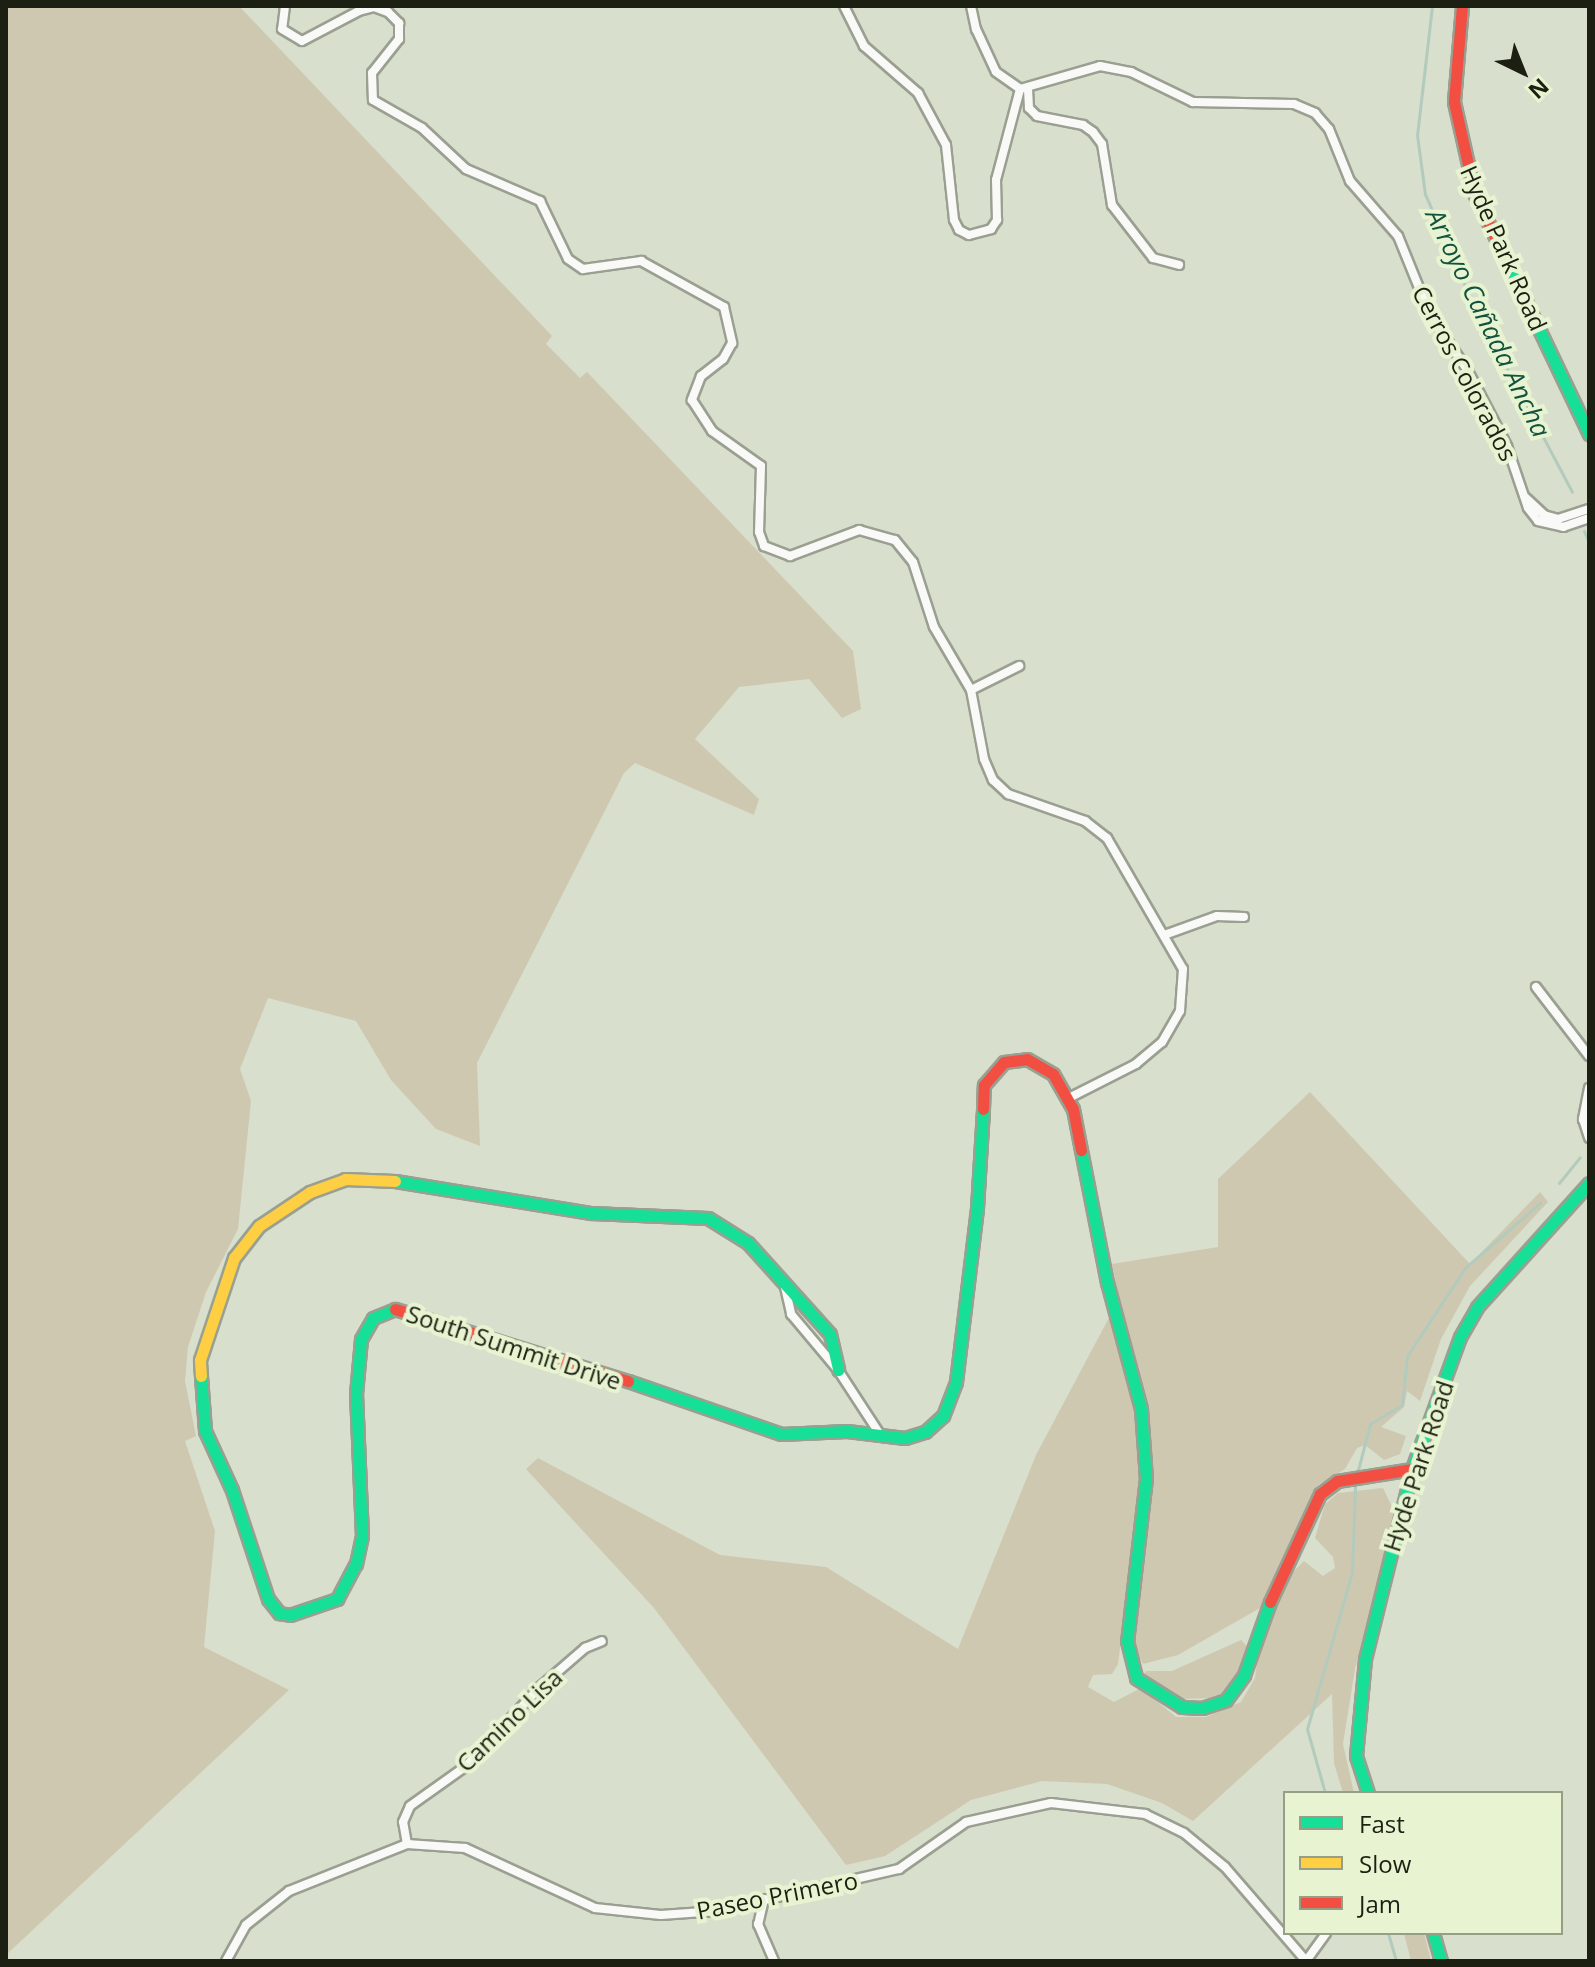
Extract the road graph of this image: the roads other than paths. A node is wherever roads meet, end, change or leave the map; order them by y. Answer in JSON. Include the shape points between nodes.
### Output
{"nodes":[{"id":1,"x":285,"y":6,"type":"edge"},
{"id":2,"x":844,"y":6,"type":"edge"},
{"id":3,"x":971,"y":6,"type":"edge"},
{"id":4,"x":1462,"y":6,"type":"edge"},
{"id":5,"x":1024,"y":89,"type":"junction"},
{"id":6,"x":1179,"y":265,"type":"dead end"},
{"id":7,"x":1589,"y":434,"type":"edge"},
{"id":8,"x":1523,"y":494,"type":"junction"},
{"id":9,"x":1589,"y":509,"type":"edge"},
{"id":10,"x":1589,"y":518,"type":"edge"},
{"id":11,"x":1019,"y":666,"type":"dead end"},
{"id":12,"x":971,"y":690,"type":"junction"},
{"id":13,"x":1244,"y":917,"type":"dead end"},
{"id":14,"x":1167,"y":934,"type":"junction"},
{"id":15,"x":1536,"y":987,"type":"dead end"},
{"id":16,"x":1589,"y":1056,"type":"edge"},
{"id":17,"x":1589,"y":1088,"type":"edge"},
{"id":18,"x":1069,"y":1098,"type":"junction"},
{"id":19,"x":1589,"y":1138,"type":"edge"},
{"id":20,"x":1589,"y":1183,"type":"edge"},
{"id":21,"x":838,"y":1370,"type":"joint"},
{"id":22,"x":881,"y":1436,"type":"junction"},
{"id":23,"x":1412,"y":1469,"type":"junction"},
{"id":24,"x":602,"y":1641,"type":"dead end"},
{"id":25,"x":1367,"y":1791,"type":"edge"},
{"id":26,"x":407,"y":1844,"type":"junction"},
{"id":27,"x":764,"y":1899,"type":"junction"},
{"id":28,"x":1325,"y":1935,"type":"edge"},
{"id":29,"x":1434,"y":1935,"type":"edge"},
{"id":30,"x":226,"y":1961,"type":"edge"},
{"id":31,"x":774,"y":1961,"type":"edge"},
{"id":32,"x":1306,"y":1961,"type":"edge"},
{"id":33,"x":1441,"y":1961,"type":"edge"}],
"edges":[{"from":1,"to":12,"type":"street","via":[[282,29],[302,41],[359,11],[374,7],[388,12],[399,23],[399,39],[372,73],[373,100],[422,128],[466,169],[540,201],[568,259],[583,269],[641,261],[724,307],[732,343],[723,359],[701,376],[692,400],[712,431],[761,466],[759,532],[764,546],[790,556],[859,530],[895,540],[913,562],[934,627]]},
{"from":2,"to":5,"type":"street","via":[[864,46],[918,93],[946,145],[954,220],[969,235],[991,229],[997,220],[996,180]]},
{"from":3,"to":5,"type":"street","via":[[996,72]]},
{"from":4,"to":7,"type":"street","name":"Hyde Park Road","via":[[1454,102],[1475,195]]},
{"from":5,"to":6,"type":"street","via":[[1037,116],[1093,132],[1102,144],[1112,205],[1153,258]]},
{"from":5,"to":8,"type":"street","name":"Cerros Colorados","via":[[1100,66],[1131,72],[1193,102],[1294,104],[1315,113],[1329,129],[1350,181],[1398,236],[1430,315],[1468,371],[1507,446]]},
{"from":8,"to":9,"type":"street","via":[[1544,515],[1558,519]]},
{"from":8,"to":10,"type":"street","name":"Cerros Colorados","via":[[1538,521],[1563,527]]},
{"from":11,"to":12,"type":"street"},
{"from":12,"to":14,"type":"street","via":[[993,780],[1008,794],[1085,821],[1107,838]]},
{"from":13,"to":14,"type":"street","via":[[1217,916]]},
{"from":14,"to":18,"type":"street","via":[[1185,988],[1170,1032],[1146,1058]]},
{"from":15,"to":16,"type":"street"},
{"from":17,"to":19,"type":"street","via":[[1583,1119]]},
{"from":18,"to":22,"type":"street","name":"South Summit Drive","via":[[1053,1074],[1035,1061],[1004,1062],[987,1078],[956,1382],[943,1416],[925,1432],[905,1438]]},
{"from":18,"to":23,"type":"street","name":"South Summit Drive","via":[[1144,1429],[1145,1491],[1127,1641],[1136,1678],[1182,1707],[1202,1708],[1226,1700],[1244,1675],[1273,1593],[1320,1494],[1337,1481]]},
{"from":20,"to":23,"type":"street","name":"Hyde Park Road","via":[[1477,1307],[1460,1337]]},
{"from":21,"to":22,"type":"street","name":"South Summit Drive"},
{"from":21,"to":22,"type":"street","name":"South Summit Drive","via":[[830,1334],[748,1243],[708,1218],[591,1213],[380,1179],[345,1179],[310,1192],[259,1226],[234,1258],[200,1360],[205,1431],[232,1490],[268,1599],[279,1613],[290,1615],[337,1599],[356,1564],[362,1536],[356,1394],[361,1339],[373,1318],[386,1309],[403,1309],[542,1351],[781,1434]]},
{"from":23,"to":25,"type":"street","name":"Hyde Park Road","via":[[1365,1659],[1356,1756]]},
{"from":24,"to":26,"type":"street","name":"Camino Lisa","via":[[585,1648],[540,1687],[466,1766],[410,1806],[403,1822]]},
{"from":26,"to":27,"type":"street","name":"Paseo Primero","via":[[465,1848],[595,1908],[622,1913],[717,1911]]},
{"from":26,"to":30,"type":"street","name":"Paseo Primero","via":[[289,1891],[246,1925]]},
{"from":27,"to":31,"type":"street","via":[[758,1924]]},
{"from":27,"to":32,"type":"street","name":"Paseo Primero","via":[[899,1869],[966,1822],[1051,1803],[1104,1806],[1145,1814],[1206,1849]]},
{"from":28,"to":32,"type":"street"},
{"from":29,"to":33,"type":"street"}]}
